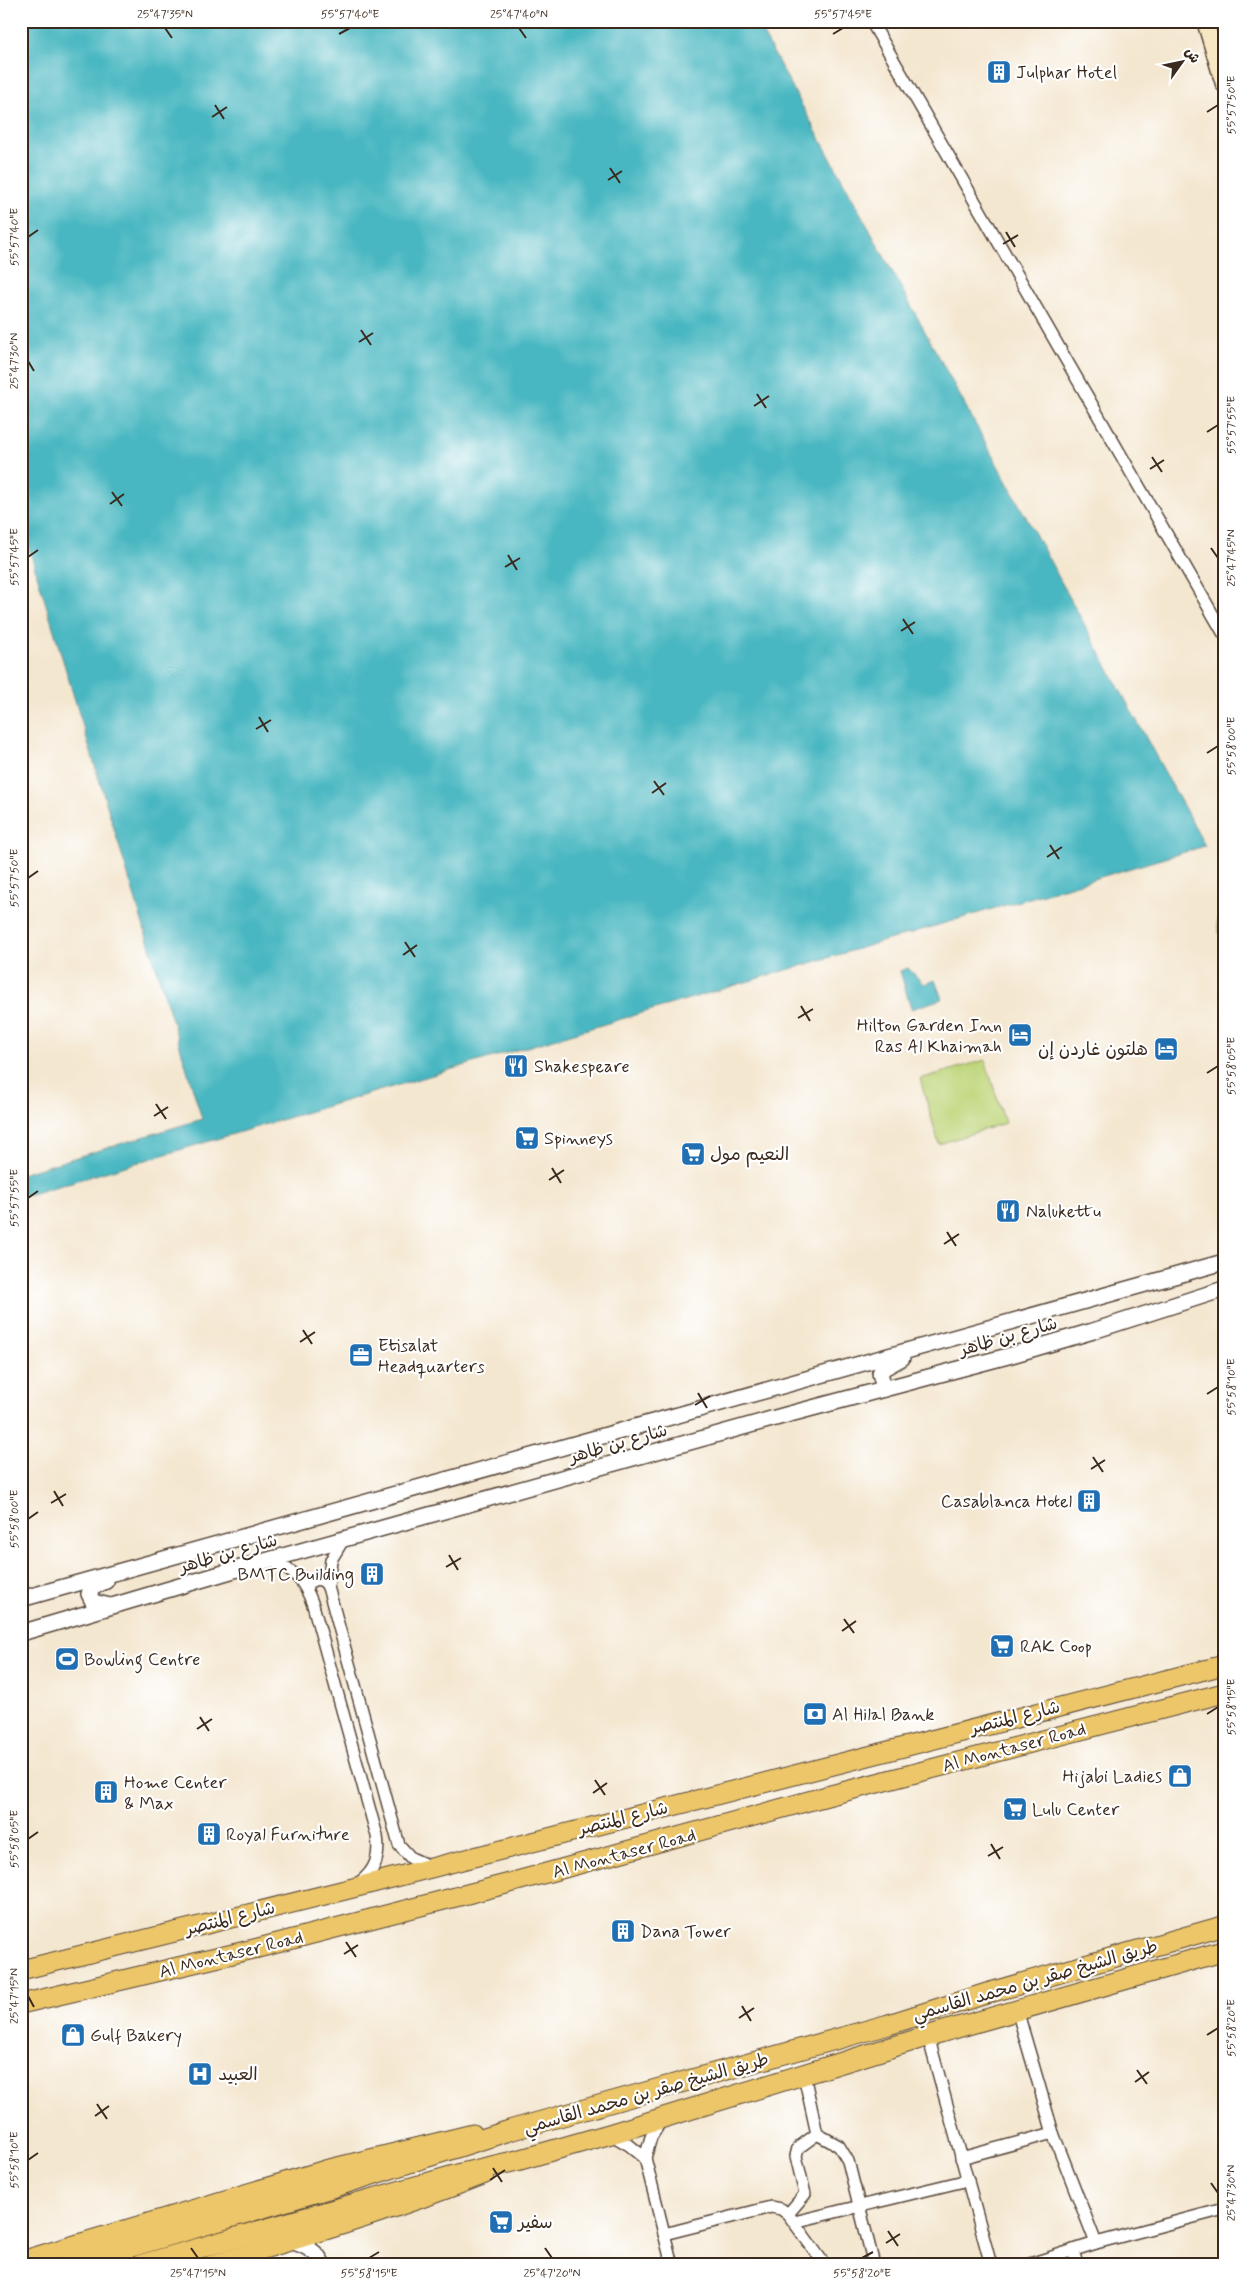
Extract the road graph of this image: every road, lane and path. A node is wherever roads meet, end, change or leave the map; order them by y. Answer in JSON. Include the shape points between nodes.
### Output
{"nodes":[{"id":1,"x":871,"y":21,"type":"edge"},
{"id":2,"x":1205,"y":21,"type":"edge"},
{"id":3,"x":1224,"y":84,"type":"edge"},
{"id":4,"x":1224,"y":634,"type":"edge"},
{"id":5,"x":1224,"y":1262,"type":"edge"},
{"id":6,"x":1222,"y":1289,"type":"edge"},
{"id":7,"x":954,"y":1337,"type":"junction"},
{"id":8,"x":884,"y":1389,"type":"junction"},
{"id":9,"x":343,"y":1540,"type":"junction"},
{"id":10,"x":270,"y":1560,"type":"junction"},
{"id":11,"x":151,"y":1564,"type":"junction"},
{"id":12,"x":306,"y":1587,"type":"junction"},
{"id":13,"x":328,"y":1587,"type":"junction"},
{"id":14,"x":21,"y":1599,"type":"edge"},
{"id":15,"x":111,"y":1606,"type":"junction"},
{"id":16,"x":21,"y":1633,"type":"edge"},
{"id":17,"x":1224,"y":1665,"type":"edge"},
{"id":18,"x":1224,"y":1693,"type":"edge"},
{"id":19,"x":377,"y":1836,"type":"junction"},
{"id":20,"x":397,"y":1836,"type":"junction"},
{"id":21,"x":431,"y":1868,"type":"junction"},
{"id":22,"x":353,"y":1888,"type":"junction"},
{"id":23,"x":1224,"y":1926,"type":"edge"},
{"id":24,"x":1224,"y":1952,"type":"edge"},
{"id":25,"x":21,"y":1970,"type":"edge"},
{"id":26,"x":21,"y":2004,"type":"edge"},
{"id":27,"x":1017,"y":2010,"type":"junction"},
{"id":28,"x":928,"y":2036,"type":"junction"},
{"id":29,"x":804,"y":2074,"type":"junction"},
{"id":30,"x":662,"y":2119,"type":"junction"},
{"id":31,"x":511,"y":2130,"type":"junction"},
{"id":32,"x":1053,"y":2132,"type":"junction"},
{"id":33,"x":610,"y":2134,"type":"junction"},
{"id":34,"x":817,"y":2134,"type":"junction"},
{"id":35,"x":645,"y":2158,"type":"junction"},
{"id":36,"x":962,"y":2158,"type":"junction"},
{"id":37,"x":519,"y":2160,"type":"junction"},
{"id":38,"x":968,"y":2180,"type":"junction"},
{"id":39,"x":860,"y":2206,"type":"junction"},
{"id":40,"x":1223,"y":2211,"type":"edge"},
{"id":41,"x":791,"y":2218,"type":"junction"},
{"id":42,"x":330,"y":2228,"type":"junction"},
{"id":43,"x":664,"y":2234,"type":"junction"},
{"id":44,"x":288,"y":2241,"type":"junction"},
{"id":45,"x":1096,"y":2243,"type":"junction"},
{"id":46,"x":1073,"y":2250,"type":"junction"},
{"id":47,"x":21,"y":2261,"type":"edge"},
{"id":48,"x":322,"y":2262,"type":"edge"},
{"id":49,"x":69,"y":2265,"type":"edge"},
{"id":50,"x":140,"y":2265,"type":"edge"},
{"id":51,"x":211,"y":2265,"type":"edge"},
{"id":52,"x":672,"y":2265,"type":"edge"},
{"id":53,"x":825,"y":2265,"type":"edge"},
{"id":54,"x":874,"y":2265,"type":"edge"},
{"id":55,"x":991,"y":2265,"type":"edge"},
{"id":56,"x":1027,"y":2265,"type":"edge"},
{"id":57,"x":1077,"y":2265,"type":"edge"}],
"edges":[{"from":1,"to":4,"type":"street"},
{"from":2,"to":3,"type":"main road"},
{"from":5,"to":7,"type":"street","name":"شارع بن ظاهر"},
{"from":6,"to":8,"type":"street","name":"شارع بن ظاهر","via":[[1094,1331]]},
{"from":7,"to":8,"type":"street","via":[[884,1368],[880,1372]]},
{"from":7,"to":11,"type":"street","name":"شارع بن ظاهر"},
{"from":8,"to":9,"type":"street","name":"شارع بن ظاهر"},
{"from":9,"to":10,"type":"street","name":"شارع بن ظاهر"},
{"from":9,"to":13,"type":"street","via":[[331,1560]]},
{"from":10,"to":12,"type":"street","via":[[290,1570]]},
{"from":10,"to":15,"type":"street","name":"شارع بن ظاهر"},
{"from":11,"to":14,"type":"street","name":"شارع بن ظاهر"},
{"from":11,"to":15,"type":"street","via":[[100,1583],[90,1590],[93,1602]]},
{"from":12,"to":13,"type":"street","via":[[318,1579]]},
{"from":12,"to":19,"type":"street"},
{"from":13,"to":20,"type":"street"},
{"from":15,"to":16,"type":"street","name":"شارع بن ظاهر"},
{"from":17,"to":21,"type":"main road","name":"شارع المنتصر"},
{"from":18,"to":26,"type":"main road","name":"Al Montaser Road","via":[[827,1796],[514,1882],[258,1948]]},
{"from":19,"to":20,"type":"street","via":[[391,1841]]},
{"from":19,"to":22,"type":"street","via":[[377,1859],[371,1874]]},
{"from":20,"to":21,"type":"street","via":[[399,1845],[410,1858]]},
{"from":21,"to":22,"type":"main road","name":"شارع المنتصر"},
{"from":22,"to":25,"type":"main road","name":"شارع المنتصر"},
{"from":23,"to":31,"type":"highway","name":"طريق الشيخ صقر بن محمد القاسمي"},
{"from":24,"to":27,"type":"highway","name":"طريق الشيخ صقر بن محمد القاسمي"},
{"from":27,"to":28,"type":"highway","name":"طريق الشيخ صقر بن محمد القاسمي"},
{"from":27,"to":32,"type":"street"},
{"from":28,"to":29,"type":"highway","name":"طريق الشيخ صقر بن محمد القاسمي"},
{"from":28,"to":36,"type":"street"},
{"from":29,"to":30,"type":"highway","name":"طريق الشيخ صقر بن محمد القاسمي"},
{"from":29,"to":34,"type":"street"},
{"from":30,"to":33,"type":"highway","name":"طريق الشيخ صقر بن محمد القاسمي"},
{"from":30,"to":35,"type":"street","via":[[651,2137]]},
{"from":31,"to":47,"type":"main road","via":[[456,2138],[325,2170]]},
{"from":31,"to":49,"type":"highway","name":"طريق الشيخ صقر بن محمد القاسمي","via":[[330,2188]]},
{"from":32,"to":36,"type":"street"},
{"from":32,"to":45,"type":"street"},
{"from":33,"to":35,"type":"street"},
{"from":33,"to":37,"type":"highway","name":"طريق الشيخ صقر بن محمد القاسمي"},
{"from":34,"to":39,"type":"street","via":[[839,2146],[848,2161]]},
{"from":34,"to":41,"type":"street","via":[[798,2148],[796,2156],[805,2194]]},
{"from":35,"to":43,"type":"street"},
{"from":36,"to":38,"type":"street"},
{"from":37,"to":42,"type":"main road","via":[[452,2188]]},
{"from":37,"to":50,"type":"highway","name":"طريق الشيخ صقر بن محمد القاسمي","via":[[459,2174]]},
{"from":38,"to":39,"type":"street"},
{"from":38,"to":55,"type":"street"},
{"from":39,"to":41,"type":"street"},
{"from":39,"to":54,"type":"street"},
{"from":40,"to":45,"type":"street"},
{"from":41,"to":43,"type":"street","via":[[782,2209],[772,2207]]},
{"from":41,"to":53,"type":"street"},
{"from":42,"to":44,"type":"main road"},
{"from":42,"to":48,"type":"street","via":[[324,2240]]},
{"from":43,"to":52,"type":"street"},
{"from":44,"to":48,"type":"street","via":[[310,2249]]},
{"from":44,"to":51,"type":"main road"},
{"from":45,"to":46,"type":"street"},
{"from":46,"to":56,"type":"street"},
{"from":46,"to":57,"type":"street"}]}
